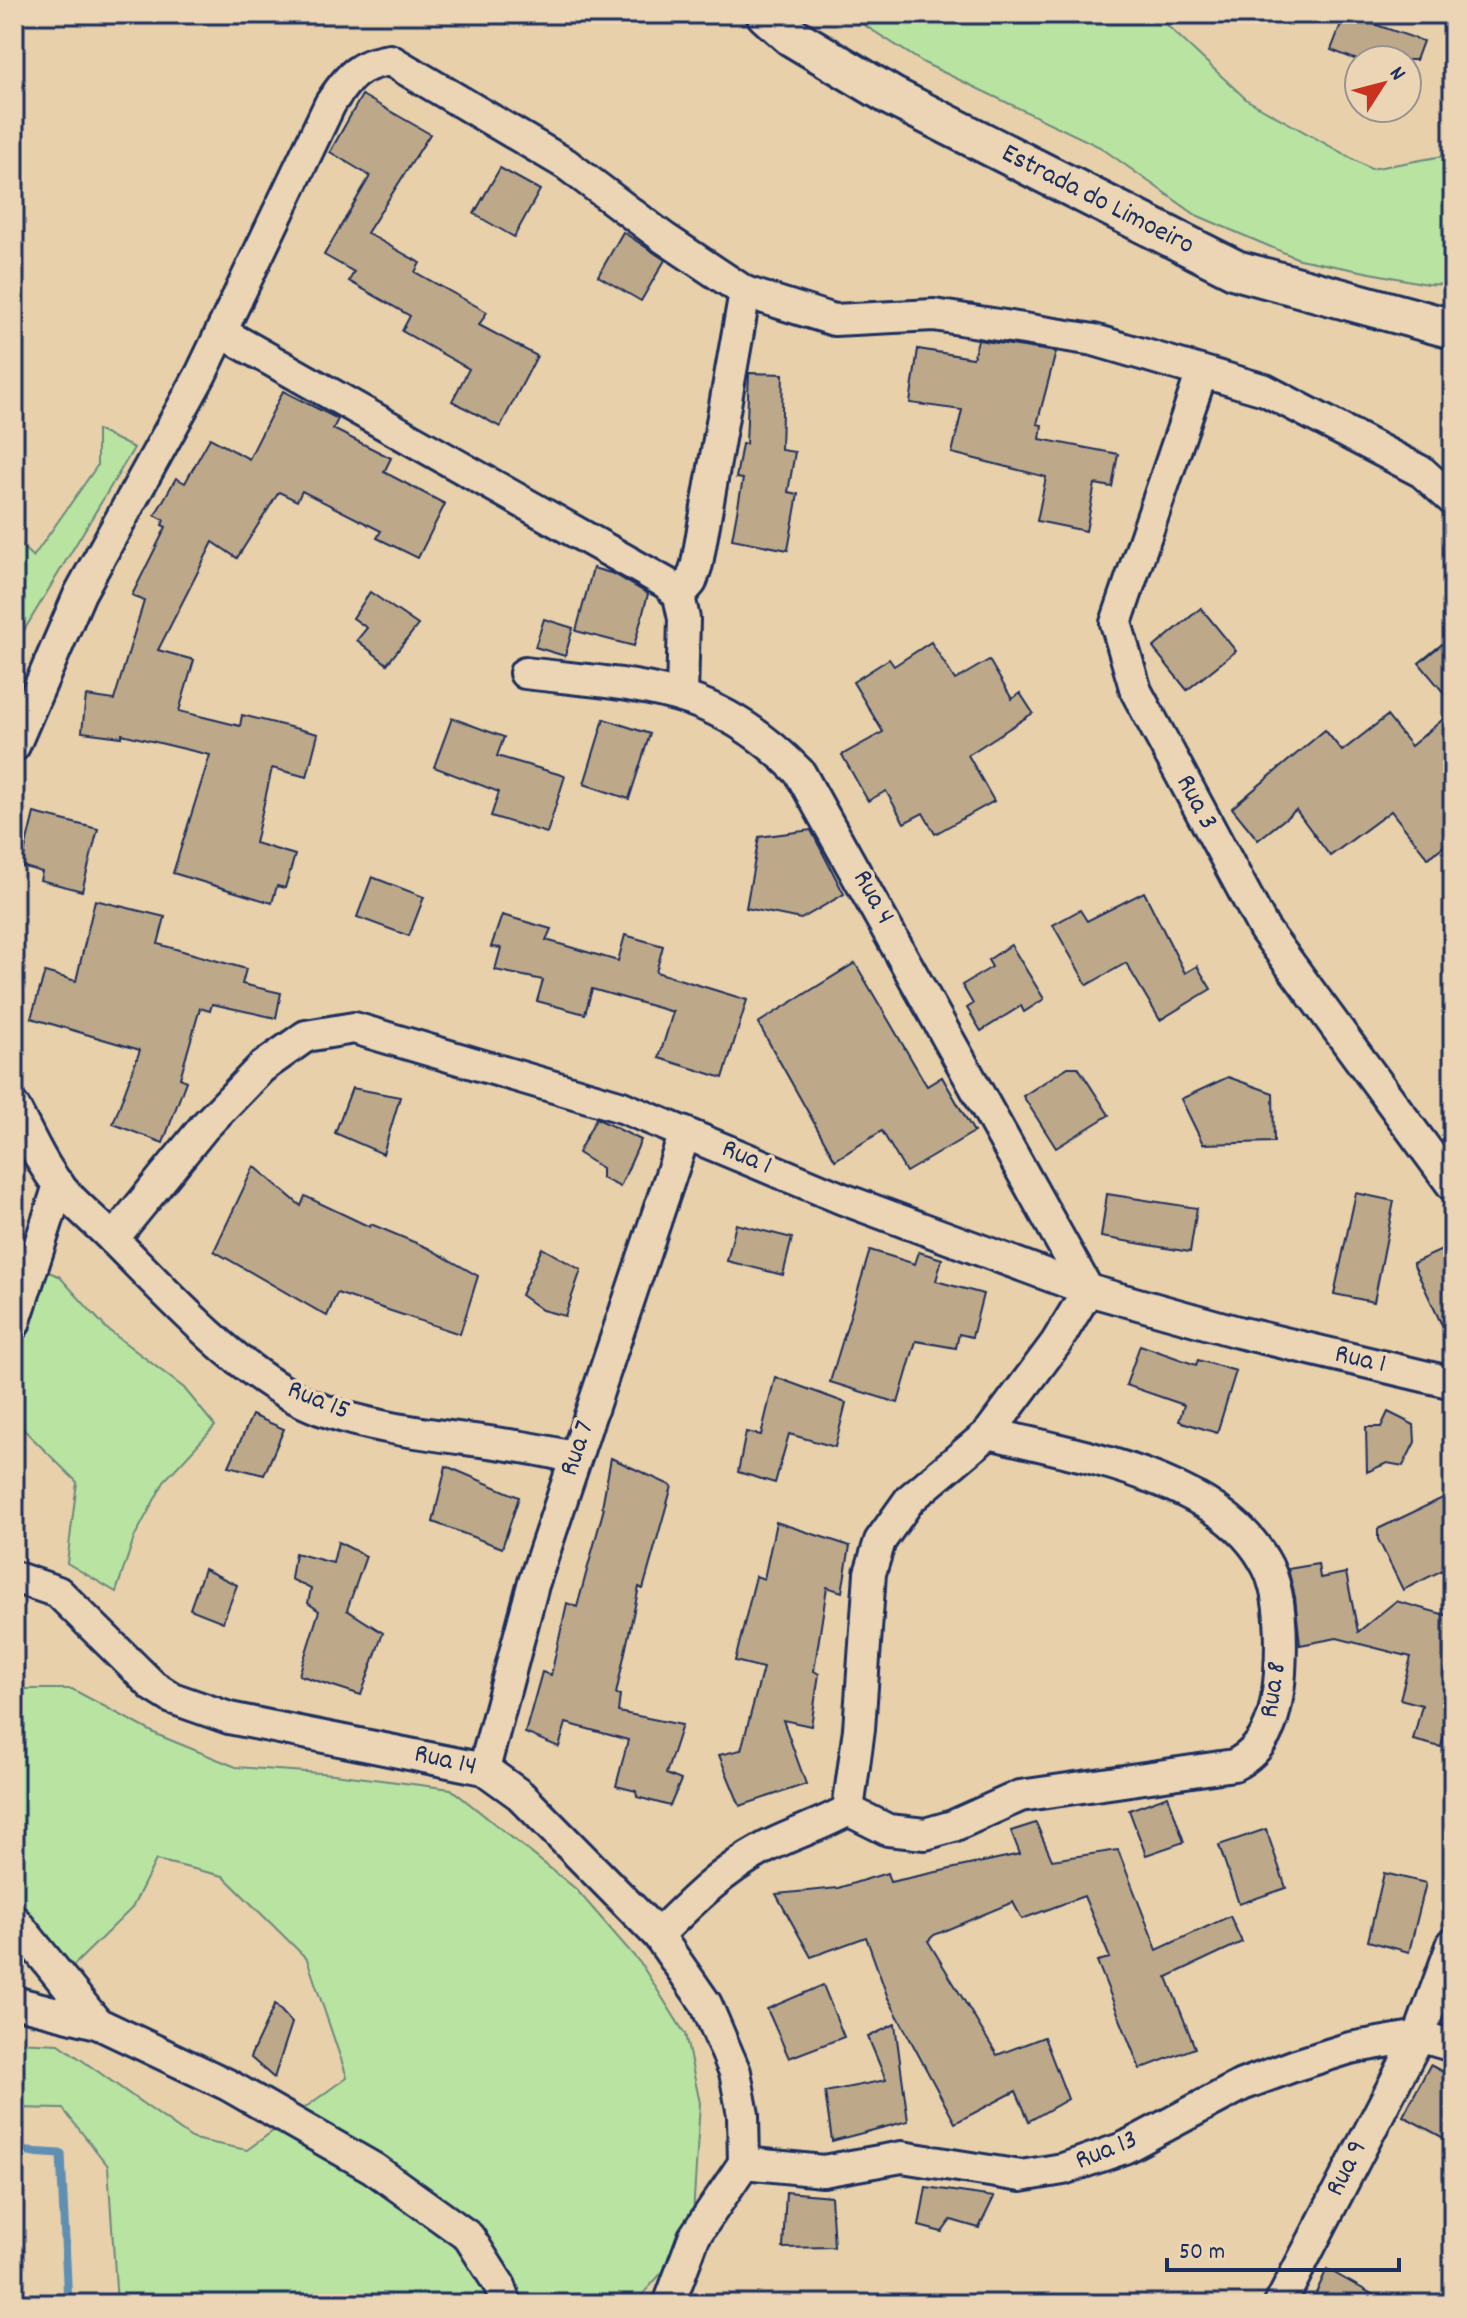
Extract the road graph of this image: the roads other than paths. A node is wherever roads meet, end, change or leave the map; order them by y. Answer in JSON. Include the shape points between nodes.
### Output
{"nodes":[{"id":1,"x":766,"y":14,"type":"edge"},
{"id":2,"x":745,"y":292,"type":"junction"},
{"id":3,"x":1453,"y":329,"type":"edge"},
{"id":4,"x":221,"y":332,"type":"junction"},
{"id":5,"x":1202,"y":372,"type":"junction"},
{"id":6,"x":1453,"y":500,"type":"edge"},
{"id":7,"x":679,"y":596,"type":"junction"},
{"id":8,"x":525,"y":673,"type":"dead end"},
{"id":9,"x":682,"y":695,"type":"junction"},
{"id":10,"x":14,"y":746,"type":"edge"},
{"id":11,"x":14,"y":1107,"type":"edge"},
{"id":12,"x":685,"y":1133,"type":"junction"},
{"id":13,"x":59,"y":1185,"type":"junction"},
{"id":14,"x":1453,"y":1186,"type":"edge"},
{"id":15,"x":113,"y":1239,"type":"junction"},
{"id":16,"x":1088,"y":1290,"type":"junction"},
{"id":17,"x":14,"y":1324,"type":"edge"},
{"id":18,"x":1453,"y":1383,"type":"edge"},
{"id":19,"x":989,"y":1433,"type":"junction"},
{"id":20,"x":575,"y":1458,"type":"junction"},
{"id":21,"x":14,"y":1577,"type":"edge"},
{"id":22,"x":484,"y":1769,"type":"junction"},
{"id":23,"x":848,"y":1810,"type":"junction"},
{"id":24,"x":14,"y":1920,"type":"edge"},
{"id":25,"x":658,"y":1935,"type":"junction"},
{"id":26,"x":1453,"y":1943,"type":"edge"},
{"id":27,"x":14,"y":2002,"type":"edge"},
{"id":28,"x":97,"y":2023,"type":"junction"},
{"id":29,"x":1419,"y":2036,"type":"junction"},
{"id":30,"x":1453,"y":2046,"type":"edge"},
{"id":31,"x":744,"y":2163,"type":"junction"},
{"id":32,"x":506,"y":2304,"type":"edge"},
{"id":33,"x":669,"y":2304,"type":"edge"},
{"id":34,"x":1280,"y":2304,"type":"edge"}],
"edges":[{"from":1,"to":3,"type":"street","name":"Estrada do Limoeiro","via":[[791,36],[893,97],[1236,270]]},
{"from":2,"to":4,"type":"street","via":[[566,164],[390,60],[367,63],[348,77],[330,104]]},
{"from":2,"to":5,"type":"street","via":[[834,320],[934,315],[1058,333]]},
{"from":2,"to":7,"type":"street","via":[[700,550],[691,582]]},
{"from":4,"to":7,"type":"street","via":[[625,556]]},
{"from":4,"to":10,"type":"street","via":[[80,593]]},
{"from":5,"to":6,"type":"street","via":[[1265,390],[1422,472]]},
{"from":5,"to":14,"type":"street","name":"Rua 3","via":[[1116,623],[1136,691],[1264,929]]},
{"from":7,"to":9,"type":"street","via":[[684,619]]},
{"from":8,"to":9,"type":"street","name":"Rua 4"},
{"from":9,"to":16,"type":"street","name":"Rua 4","via":[[747,726],[800,773]]},
{"from":11,"to":13,"type":"street","name":"Rua 15"},
{"from":12,"to":15,"type":"street","name":"Rua 1","via":[[622,1107],[354,1028],[306,1036],[261,1068],[204,1127]]},
{"from":12,"to":16,"type":"street","name":"Rua 1","via":[[843,1199]]},
{"from":12,"to":20,"type":"street","name":"Rua 7"},
{"from":13,"to":15,"type":"street","name":"Rua 15"},
{"from":13,"to":17,"type":"street"},
{"from":15,"to":20,"type":"street","name":"Rua 15","via":[[226,1348],[289,1394],[320,1409]]},
{"from":16,"to":18,"type":"street","name":"Rua 1"},
{"from":16,"to":19,"type":"street"},
{"from":19,"to":23,"type":"street","via":[[910,1499],[880,1541],[870,1573]]},
{"from":19,"to":23,"type":"street","name":"Rua 8","via":[[1127,1470],[1199,1497],[1234,1522],[1265,1561],[1283,1630],[1267,1736],[1253,1756],[1234,1765],[1020,1796],[925,1834],[888,1830]]},
{"from":20,"to":22,"type":"street","name":"Rua 7","via":[[533,1585]]},
{"from":21,"to":22,"type":"street","name":"Rua 14","via":[[58,1592],[153,1686],[172,1698],[229,1718]]},
{"from":22,"to":25,"type":"street","name":"Rua 14","via":[[520,1795]]},
{"from":23,"to":25,"type":"street","via":[[725,1872]]},
{"from":24,"to":28,"type":"street"},
{"from":25,"to":31,"type":"street","via":[[706,2004],[735,2072]]},
{"from":26,"to":29,"type":"street","name":"Rua 9"},
{"from":27,"to":28,"type":"street"},
{"from":28,"to":32,"type":"street","via":[[228,2085],[373,2168],[444,2216],[469,2237]]},
{"from":29,"to":30,"type":"street","name":"Rua 13"},
{"from":29,"to":31,"type":"street","name":"Rua 13","via":[[1350,2048],[1255,2080],[1124,2148],[1063,2169],[1021,2176],[902,2157],[823,2171]]},
{"from":29,"to":34,"type":"street","name":"Rua 9"},
{"from":31,"to":33,"type":"street","via":[[694,2237]]}]}
